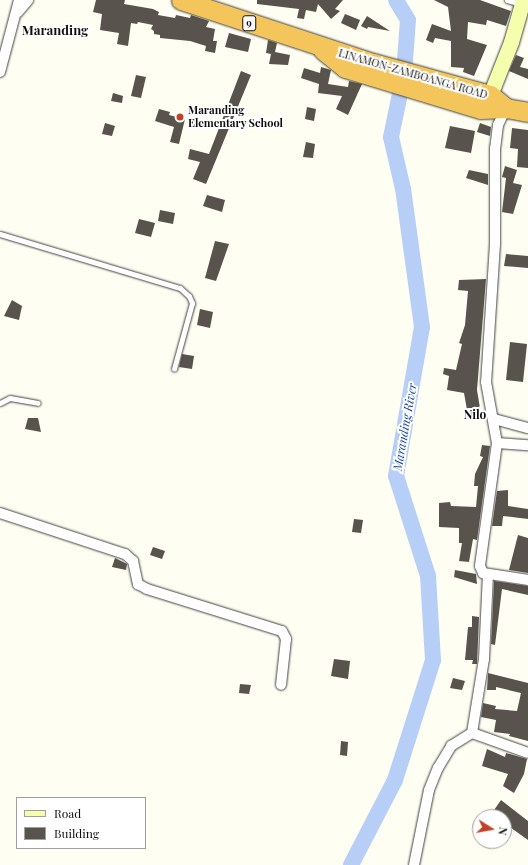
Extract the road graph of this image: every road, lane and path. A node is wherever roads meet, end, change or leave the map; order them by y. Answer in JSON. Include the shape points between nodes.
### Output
{"nodes":[{"id":1,"x":19,"y":0,"type":"edge"},
{"id":2,"x":28,"y":0,"type":"edge"},
{"id":3,"x":181,"y":0,"type":"edge"},
{"id":4,"x":507,"y":0,"type":"edge"},
{"id":5,"x":522,"y":2,"type":"edge"},
{"id":6,"x":18,"y":12,"type":"junction"},
{"id":7,"x":0,"y":72,"type":"edge"},
{"id":8,"x":455,"y":94,"type":"junction"},
{"id":9,"x":490,"y":95,"type":"junction"},
{"id":10,"x":506,"y":108,"type":"junction"},
{"id":11,"x":528,"y":112,"type":"edge"},
{"id":12,"x":0,"y":234,"type":"edge"},
{"id":13,"x":174,"y":369,"type":"dead end"},
{"id":14,"x":0,"y":403,"type":"edge"},
{"id":15,"x":38,"y":403,"type":"dead end"},
{"id":16,"x":494,"y":419,"type":"junction"},
{"id":17,"x":528,"y":428,"type":"edge"},
{"id":18,"x":497,"y":443,"type":"junction"},
{"id":19,"x":528,"y":445,"type":"edge"},
{"id":20,"x":0,"y":513,"type":"edge"},
{"id":21,"x":488,"y":574,"type":"junction"},
{"id":22,"x":528,"y":580,"type":"edge"},
{"id":23,"x":282,"y":685,"type":"dead end"},
{"id":24,"x":472,"y":733,"type":"junction"},
{"id":25,"x":528,"y":753,"type":"edge"},
{"id":26,"x":414,"y":865,"type":"edge"}],
"edges":[{"from":1,"to":6,"type":"street"},
{"from":2,"to":6,"type":"street"},
{"from":3,"to":8,"type":"highway","name":"LINAMON-ZAMBOANGA ROAD","number":"9","via":[[318,45],[370,69]]},
{"from":4,"to":5,"type":"lane"},
{"from":5,"to":9,"type":"street"},
{"from":6,"to":7,"type":"street"},
{"from":8,"to":9,"type":"highway","name":"LINAMON-ZAMBOANGA ROAD","number":"9"},
{"from":8,"to":10,"type":"highway","name":"LINAMON-ZAMBOANGA ROAD","number":"9","via":[[481,109]]},
{"from":9,"to":10,"type":"highway","name":"LINAMON-ZAMBOANGA ROAD","number":"9"},
{"from":10,"to":11,"type":"highway","name":"LINAMON-ZAMBOANGA ROAD","number":"9"},
{"from":10,"to":16,"type":"street","via":[[498,125],[495,148],[496,244],[486,382]]},
{"from":12,"to":13,"type":"lane","via":[[180,288],[189,296],[192,303]]},
{"from":14,"to":15,"type":"lane","via":[[10,398]]},
{"from":16,"to":17,"type":"street"},
{"from":16,"to":18,"type":"street"},
{"from":18,"to":19,"type":"street"},
{"from":18,"to":21,"type":"street","via":[[480,566],[483,573]]},
{"from":20,"to":23,"type":"street","via":[[125,554],[134,561],[138,584],[147,589],[282,631],[286,639]]},
{"from":21,"to":22,"type":"street"},
{"from":21,"to":24,"type":"street","via":[[484,659]]},
{"from":24,"to":25,"type":"street"},
{"from":24,"to":26,"type":"street","via":[[450,746],[438,768],[430,790]]}]}
